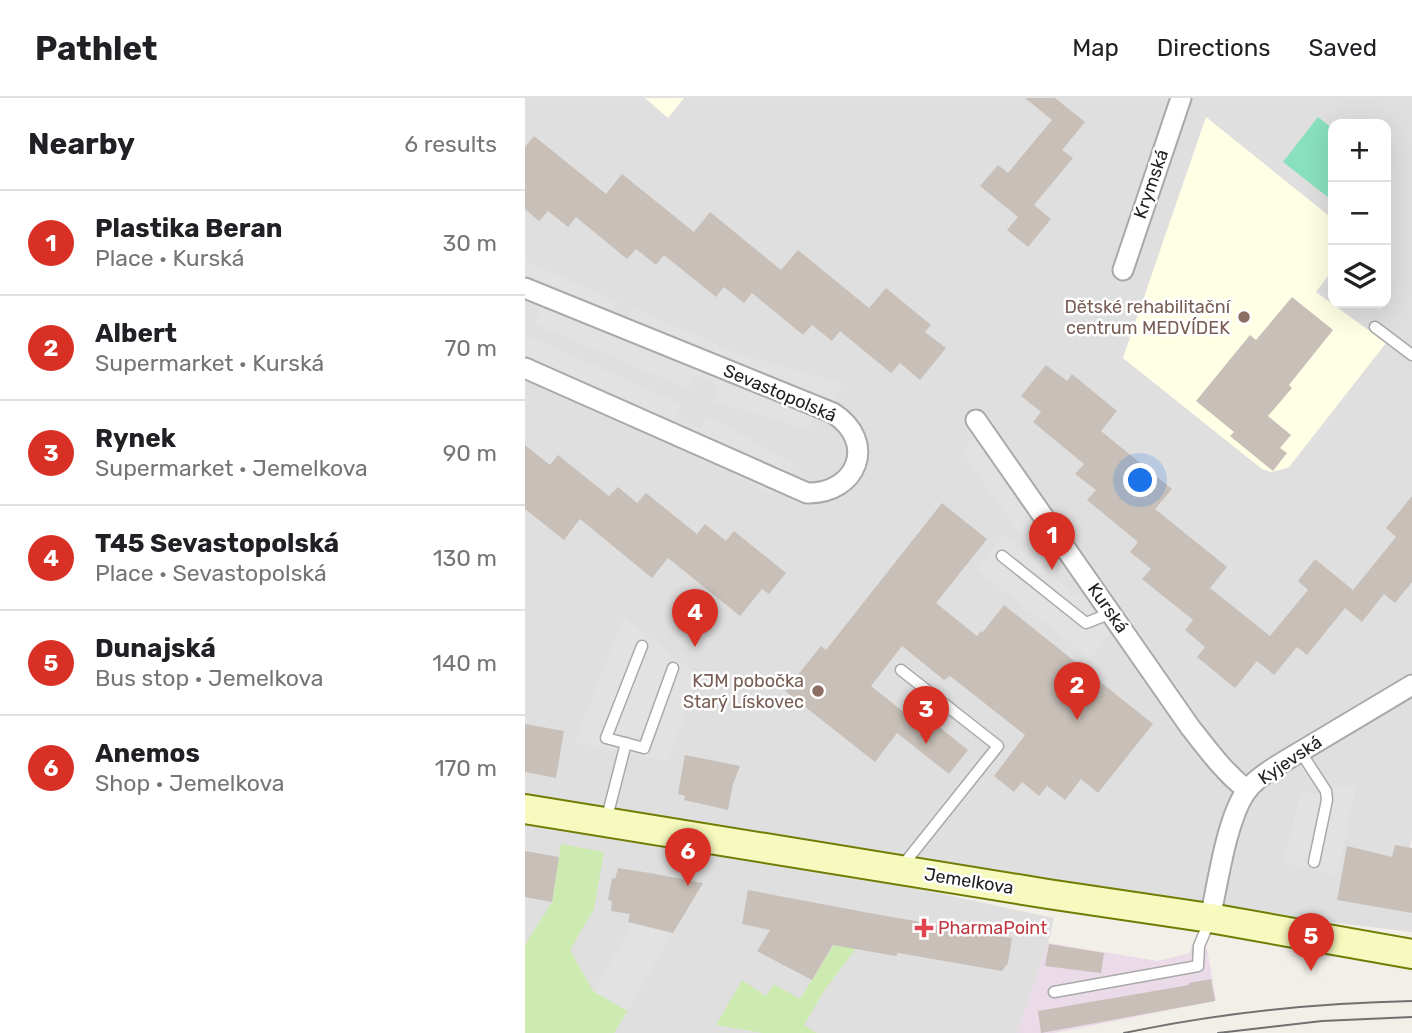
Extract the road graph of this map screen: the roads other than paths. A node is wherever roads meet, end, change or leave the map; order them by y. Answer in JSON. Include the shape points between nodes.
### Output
{"nodes":[{"id":1,"x":1181,"y":98,"type":"edge"},
{"id":2,"x":1123,"y":270,"type":"dead end"},
{"id":3,"x":525,"y":288,"type":"edge"},
{"id":4,"x":1375,"y":327,"type":"dead end"},
{"id":5,"x":1412,"y":355,"type":"edge"},
{"id":6,"x":525,"y":368,"type":"edge"},
{"id":7,"x":977,"y":420,"type":"dead end"},
{"id":8,"x":1002,"y":556,"type":"dead end"},
{"id":9,"x":1111,"y":613,"type":"junction"},
{"id":10,"x":642,"y":646,"type":"dead end"},
{"id":11,"x":673,"y":668,"type":"dead end"},
{"id":12,"x":901,"y":670,"type":"dead end"},
{"id":13,"x":1412,"y":685,"type":"edge"},
{"id":14,"x":626,"y":743,"type":"junction"},
{"id":15,"x":1300,"y":751,"type":"junction"},
{"id":16,"x":1247,"y":790,"type":"junction"},
{"id":17,"x":525,"y":809,"type":"edge"},
{"id":18,"x":606,"y":822,"type":"junction"},
{"id":19,"x":1314,"y":862,"type":"dead end"},
{"id":20,"x":899,"y":870,"type":"junction"},
{"id":21,"x":1210,"y":918,"type":"junction"},
{"id":22,"x":1412,"y":954,"type":"edge"},
{"id":23,"x":1054,"y":992,"type":"dead end"}],
"edges":[{"from":1,"to":2,"type":"street","name":"Krymská"},
{"from":3,"to":6,"type":"street","name":"Sevastopolská","via":[[833,413],[852,432],[858,454],[844,481],[831,490],[807,493]]},
{"from":4,"to":5,"type":"lane"},
{"from":7,"to":9,"type":"street","name":"Kurská"},
{"from":8,"to":9,"type":"lane","via":[[1086,623]]},
{"from":9,"to":16,"type":"street","name":"Kurská","via":[[1217,763]]},
{"from":10,"to":14,"type":"lane","via":[[606,738]]},
{"from":11,"to":14,"type":"lane","via":[[644,748]]},
{"from":12,"to":20,"type":"lane","via":[[998,746]]},
{"from":13,"to":15,"type":"street","name":"Kyjevská"},
{"from":14,"to":18,"type":"lane"},
{"from":15,"to":16,"type":"street","name":"Kyjevská"},
{"from":15,"to":19,"type":"lane","via":[[1326,790]]},
{"from":16,"to":21,"type":"street","name":"Kyjevská","via":[[1228,838]]},
{"from":17,"to":18,"type":"street","name":"Jemelkova"},
{"from":18,"to":20,"type":"street","name":"Jemelkova"},
{"from":20,"to":21,"type":"street","name":"Jemelkova"},
{"from":21,"to":22,"type":"street","name":"Jemelkova"},
{"from":21,"to":23,"type":"lane","via":[[1199,946],[1198,966]]}]}
